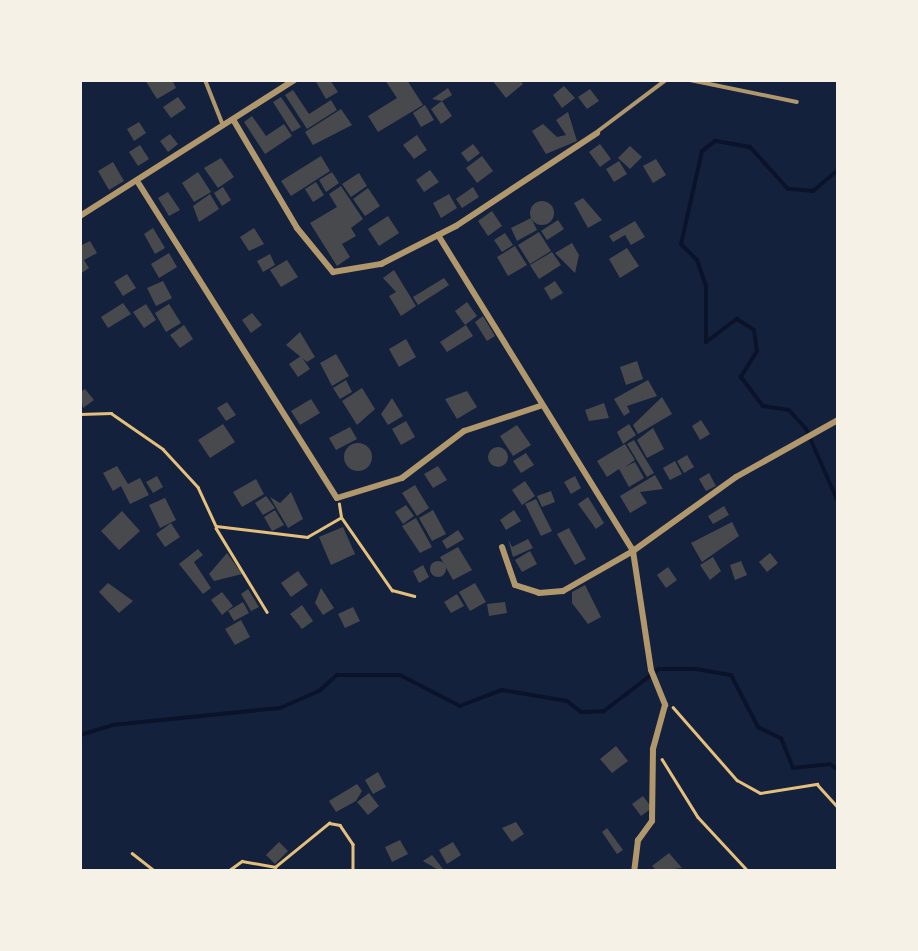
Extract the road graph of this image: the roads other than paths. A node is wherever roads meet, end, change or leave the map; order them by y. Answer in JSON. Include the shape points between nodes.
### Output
{"nodes":[{"id":1,"x":206,"y":80,"type":"edge"},
{"id":2,"x":294,"y":80,"type":"edge"},
{"id":3,"x":666,"y":80,"type":"edge"},
{"id":4,"x":690,"y":80,"type":"edge"},
{"id":5,"x":797,"y":102,"type":"dead end"},
{"id":6,"x":234,"y":121,"type":"junction"},
{"id":7,"x":223,"y":128,"type":"junction"},
{"id":8,"x":597,"y":133,"type":"joint"},
{"id":9,"x":139,"y":184,"type":"junction"},
{"id":10,"x":80,"y":216,"type":"edge"},
{"id":11,"x":438,"y":235,"type":"junction"},
{"id":12,"x":540,"y":406,"type":"junction"},
{"id":13,"x":838,"y":420,"type":"edge"},
{"id":14,"x":502,"y":547,"type":"dead end"},
{"id":15,"x":633,"y":551,"type":"junction"},
{"id":16,"x":634,"y":871,"type":"edge"}],
"edges":[{"from":1,"to":7,"type":"lane"},
{"from":2,"to":6,"type":"street"},
{"from":3,"to":8,"type":"lane"},
{"from":4,"to":5,"type":"lane"},
{"from":6,"to":7,"type":"street"},
{"from":6,"to":11,"type":"street","via":[[297,228],[333,272],[381,264]]},
{"from":7,"to":9,"type":"street"},
{"from":8,"to":11,"type":"street"},
{"from":9,"to":10,"type":"street"},
{"from":9,"to":12,"type":"street","via":[[338,498],[402,478],[464,431]]},
{"from":11,"to":12,"type":"street"},
{"from":12,"to":15,"type":"street"},
{"from":13,"to":15,"type":"street","via":[[736,477]]},
{"from":14,"to":15,"type":"street","via":[[516,585],[540,594],[563,590]]},
{"from":15,"to":16,"type":"street","via":[[650,670],[665,705],[654,744],[652,820],[638,840]]}]}
